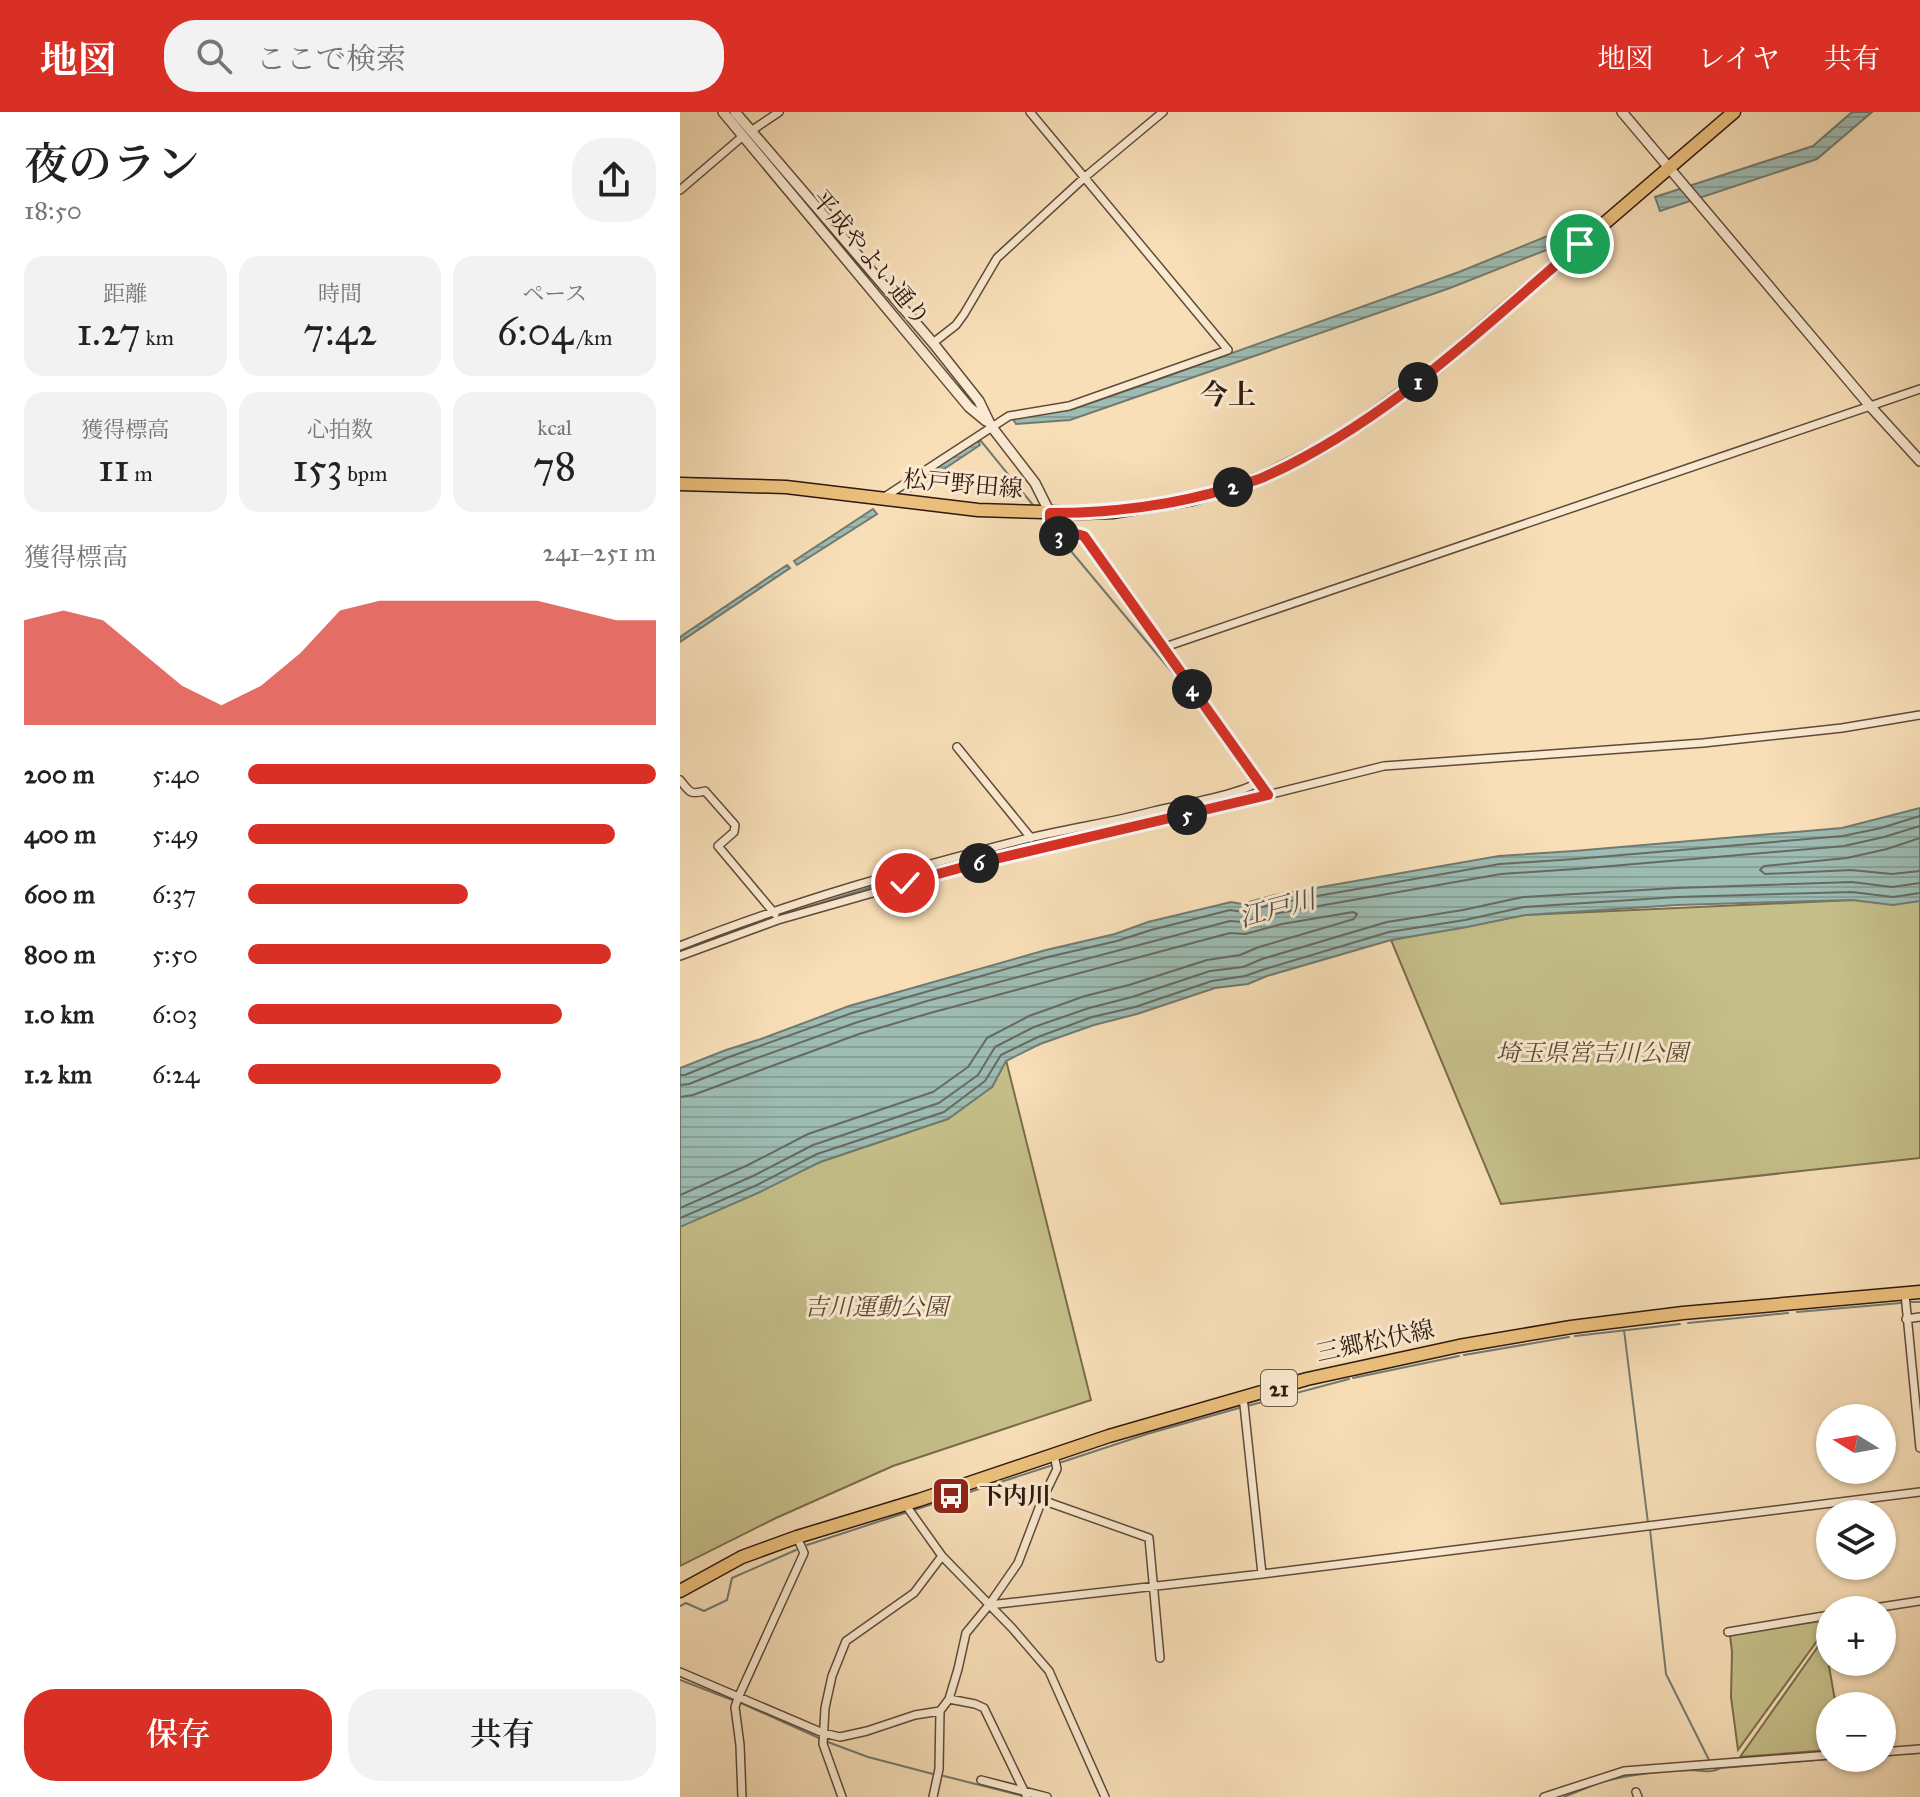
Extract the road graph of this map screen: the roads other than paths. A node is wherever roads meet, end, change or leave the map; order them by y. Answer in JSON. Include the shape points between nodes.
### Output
{"nodes":[{"id":1,"x":723,"y":112,"type":"edge"},
{"id":2,"x":735,"y":112,"type":"edge"},
{"id":3,"x":779,"y":112,"type":"edge"},
{"id":4,"x":1030,"y":112,"type":"edge"},
{"id":5,"x":1163,"y":112,"type":"edge"},
{"id":6,"x":1622,"y":112,"type":"edge"},
{"id":7,"x":1734,"y":112,"type":"edge"},
{"id":8,"x":747,"y":133,"type":"junction"},
{"id":9,"x":1669,"y":168,"type":"junction"},
{"id":10,"x":1085,"y":177,"type":"junction"},
{"id":11,"x":680,"y":190,"type":"edge"},
{"id":12,"x":933,"y":343,"type":"junction"},
{"id":13,"x":1920,"y":389,"type":"edge"},
{"id":14,"x":1870,"y":406,"type":"junction"},
{"id":15,"x":991,"y":426,"type":"junction"},
{"id":16,"x":1920,"y":461,"type":"edge"},
{"id":17,"x":680,"y":484,"type":"edge"},
{"id":18,"x":882,"y":499,"type":"junction"},
{"id":19,"x":1050,"y":513,"type":"junction"},
{"id":20,"x":1162,"y":648,"type":"junction"},
{"id":21,"x":1920,"y":715,"type":"edge"},
{"id":22,"x":957,"y":747,"type":"dead end"},
{"id":23,"x":680,"y":780,"type":"edge"},
{"id":24,"x":1259,"y":781,"type":"junction"},
{"id":25,"x":1268,"y":795,"type":"junction"},
{"id":26,"x":1031,"y":838,"type":"junction"},
{"id":27,"x":774,"y":911,"type":"junction"},
{"id":28,"x":778,"y":920,"type":"junction"},
{"id":29,"x":680,"y":946,"type":"edge"},
{"id":30,"x":680,"y":956,"type":"edge"},
{"id":31,"x":1920,"y":1292,"type":"edge"},
{"id":32,"x":1905,"y":1294,"type":"junction"},
{"id":33,"x":1920,"y":1317,"type":"edge"},
{"id":34,"x":1906,"y":1319,"type":"junction"},
{"id":35,"x":1242,"y":1399,"type":"junction"},
{"id":36,"x":1920,"y":1448,"type":"edge"},
{"id":37,"x":1055,"y":1461,"type":"junction"},
{"id":38,"x":1920,"y":1492,"type":"edge"},
{"id":39,"x":1042,"y":1500,"type":"junction"},
{"id":40,"x":909,"y":1510,"type":"junction"},
{"id":41,"x":797,"y":1537,"type":"junction"},
{"id":42,"x":942,"y":1556,"type":"junction"},
{"id":43,"x":1262,"y":1574,"type":"junction"},
{"id":44,"x":1152,"y":1586,"type":"junction"},
{"id":45,"x":680,"y":1591,"type":"edge"},
{"id":46,"x":1920,"y":1601,"type":"edge"},
{"id":47,"x":989,"y":1605,"type":"junction"},
{"id":48,"x":1896,"y":1605,"type":"edge"},
{"id":49,"x":1816,"y":1617,"type":"edge"},
{"id":50,"x":1728,"y":1632,"type":"dead end"},
{"id":51,"x":1160,"y":1658,"type":"dead end"},
{"id":52,"x":680,"y":1672,"type":"edge"},
{"id":53,"x":738,"y":1698,"type":"junction"},
{"id":54,"x":949,"y":1699,"type":"junction"},
{"id":55,"x":940,"y":1711,"type":"junction"},
{"id":56,"x":823,"y":1733,"type":"junction"},
{"id":57,"x":1920,"y":1749,"type":"edge"},
{"id":58,"x":1896,"y":1751,"type":"edge"},
{"id":59,"x":1816,"y":1756,"type":"edge"},
{"id":60,"x":981,"y":1780,"type":"dead end"},
{"id":61,"x":1025,"y":1794,"type":"edge"},
{"id":62,"x":742,"y":1797,"type":"edge"},
{"id":63,"x":842,"y":1797,"type":"edge"},
{"id":64,"x":933,"y":1797,"type":"edge"},
{"id":65,"x":1047,"y":1797,"type":"edge"},
{"id":66,"x":1105,"y":1797,"type":"edge"},
{"id":67,"x":1544,"y":1797,"type":"edge"}],
"edges":[{"from":1,"to":8,"type":"street","name":"平成やよい通り"},
{"from":2,"to":8,"type":"street","name":"平成やよい通り"},
{"from":3,"to":8,"type":"street"},
{"from":4,"to":10,"type":"street"},
{"from":5,"to":10,"type":"street"},
{"from":6,"to":9,"type":"street"},
{"from":7,"to":9,"type":"main road","name":"松戸野田線"},
{"from":8,"to":11,"type":"street"},
{"from":8,"to":12,"type":"street","name":"平成やよい通り"},
{"from":8,"to":15,"type":"street","name":"平成やよい通り","via":[[969,407]]},
{"from":9,"to":14,"type":"street"},
{"from":9,"to":19,"type":"main road","name":"松戸野田線","via":[[1436,368],[1321,448],[1262,478],[1192,499],[1112,512]]},
{"from":10,"to":12,"type":"street","via":[[997,258],[956,325]]},
{"from":10,"to":15,"type":"street","via":[[1228,350],[1069,406],[1009,416]]},
{"from":12,"to":15,"type":"street","name":"平成やよい通り","via":[[979,401]]},
{"from":13,"to":14,"type":"street"},
{"from":14,"to":16,"type":"street"},
{"from":14,"to":20,"type":"street"},
{"from":15,"to":18,"type":"street"},
{"from":15,"to":19,"type":"street","name":"平成やよい通り","via":[[1035,483]]},
{"from":17,"to":18,"type":"main road","name":"松戸野田線","via":[[786,487]]},
{"from":18,"to":19,"type":"main road","name":"松戸野田線"},
{"from":19,"to":20,"type":"street","via":[[1055,536],[1084,536]]},
{"from":20,"to":24,"type":"street"},
{"from":21,"to":25,"type":"street","via":[[1703,743],[1384,766]]},
{"from":22,"to":26,"type":"street"},
{"from":23,"to":27,"type":"street","via":[[691,793],[705,791],[735,825],[718,846]]},
{"from":24,"to":25,"type":"street"},
{"from":24,"to":26,"type":"street","via":[[1226,794]]},
{"from":25,"to":28,"type":"street","via":[[978,863]]},
{"from":26,"to":27,"type":"street"},
{"from":27,"to":28,"type":"street"},
{"from":27,"to":29,"type":"street"},
{"from":28,"to":30,"type":"street"},
{"from":31,"to":32,"type":"main road","name":"三郷松伏線","number":"21"},
{"from":32,"to":34,"type":"street"},
{"from":32,"to":35,"type":"main road","name":"三郷松伏線","number":"21","via":[[1528,1333],[1389,1360]]},
{"from":33,"to":34,"type":"street"},
{"from":34,"to":36,"type":"street"},
{"from":35,"to":37,"type":"main road","name":"三郷松伏線","number":"21","via":[[1124,1432]]},
{"from":35,"to":43,"type":"street"},
{"from":37,"to":39,"type":"street"},
{"from":37,"to":40,"type":"main road","name":"三郷松伏線","number":"21"},
{"from":38,"to":43,"type":"street"},
{"from":39,"to":44,"type":"street","via":[[1149,1538]]},
{"from":39,"to":47,"type":"street","via":[[1018,1563]]},
{"from":40,"to":41,"type":"main road","name":"三郷松伏線","number":"21"},
{"from":40,"to":42,"type":"street"},
{"from":41,"to":45,"type":"main road","name":"三郷松伏線","number":"21","via":[[742,1557]]},
{"from":41,"to":53,"type":"street","via":[[804,1553]]},
{"from":42,"to":47,"type":"street"},
{"from":42,"to":56,"type":"street","via":[[914,1593],[846,1641],[832,1676]]},
{"from":43,"to":44,"type":"street"},
{"from":44,"to":47,"type":"street"},
{"from":44,"to":51,"type":"street"},
{"from":46,"to":48,"type":"street"},
{"from":47,"to":54,"type":"street","via":[[966,1633]]},
{"from":47,"to":66,"type":"street","via":[[1049,1671]]},
{"from":49,"to":50,"type":"street"},
{"from":52,"to":53,"type":"street"},
{"from":53,"to":56,"type":"street"},
{"from":53,"to":62,"type":"street"},
{"from":54,"to":55,"type":"street"},
{"from":54,"to":61,"type":"street","via":[[984,1708]]},
{"from":55,"to":56,"type":"street","via":[[840,1737]]},
{"from":55,"to":64,"type":"street"},
{"from":56,"to":63,"type":"street"},
{"from":57,"to":58,"type":"street"},
{"from":59,"to":67,"type":"street","via":[[1624,1771]]},
{"from":60,"to":61,"type":"street"},
{"from":61,"to":65,"type":"street"}]}
